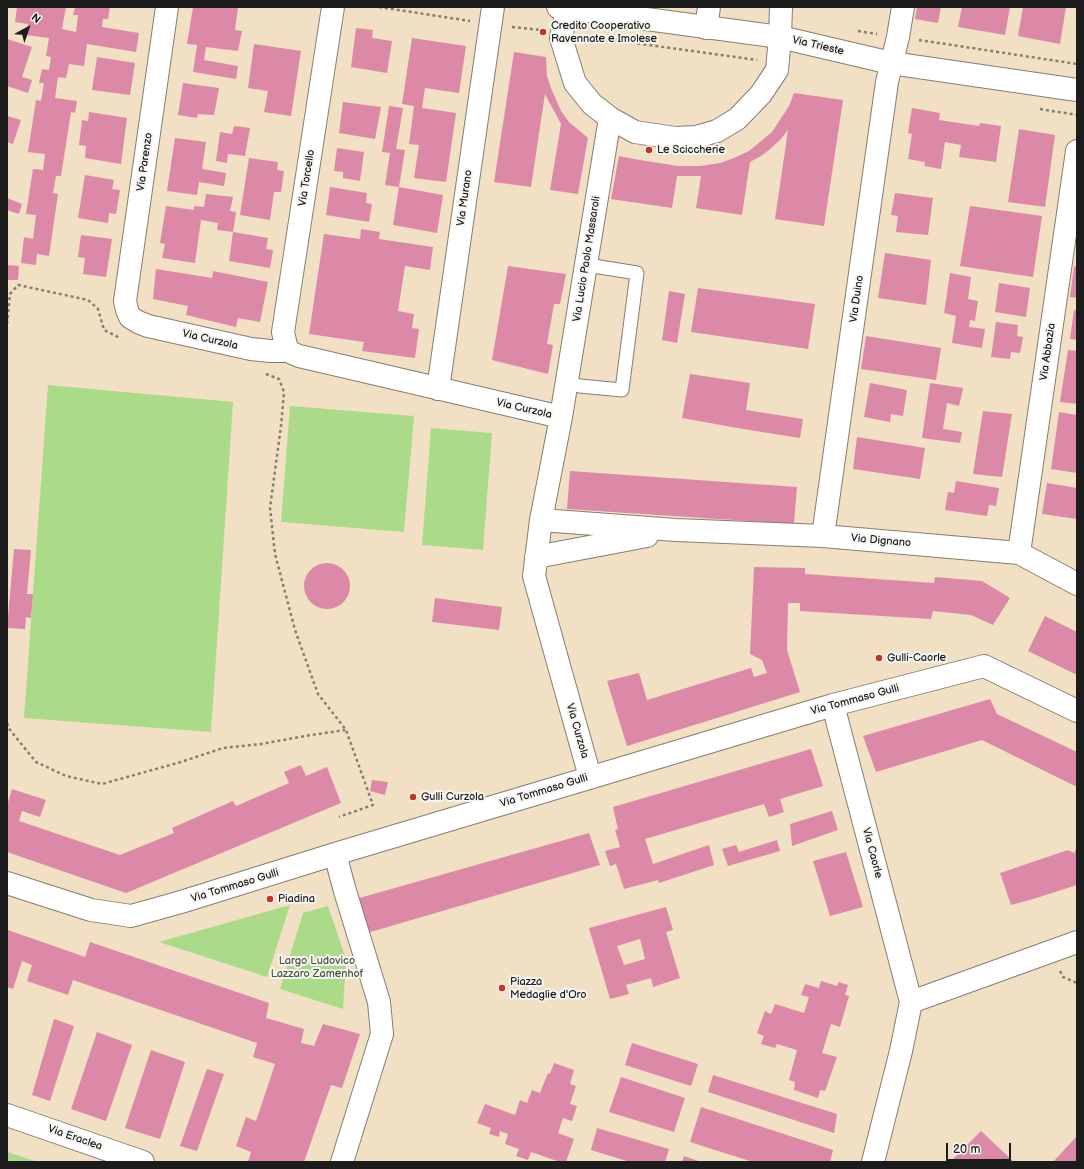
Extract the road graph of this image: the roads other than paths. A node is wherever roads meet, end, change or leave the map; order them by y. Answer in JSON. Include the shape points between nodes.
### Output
{"nodes":[{"id":1,"x":167,"y":7,"type":"edge"},
{"id":2,"x":333,"y":7,"type":"edge"},
{"id":3,"x":782,"y":7,"type":"edge"},
{"id":4,"x":903,"y":7,"type":"edge"},
{"id":5,"x":562,"y":8,"type":"edge"},
{"id":6,"x":492,"y":16,"type":"edge"},
{"id":7,"x":708,"y":17,"type":"edge"},
{"id":8,"x":780,"y":37,"type":"junction"},
{"id":9,"x":891,"y":62,"type":"junction"},
{"id":10,"x":1077,"y":90,"type":"edge"},
{"id":11,"x":610,"y":118,"type":"junction"},
{"id":12,"x":1077,"y":151,"type":"edge"},
{"id":13,"x":587,"y":265,"type":"junction"},
{"id":14,"x":130,"y":317,"type":"joint"},
{"id":15,"x":287,"y":349,"type":"junction"},
{"id":16,"x":438,"y":389,"type":"junction"},
{"id":17,"x":564,"y":400,"type":"junction"},
{"id":18,"x":541,"y":520,"type":"junction"},
{"id":19,"x":676,"y":530,"type":"junction"},
{"id":20,"x":823,"y":536,"type":"junction"},
{"id":21,"x":1019,"y":553,"type":"junction"},
{"id":22,"x":536,"y":557,"type":"junction"},
{"id":23,"x":1077,"y":584,"type":"edge"},
{"id":24,"x":832,"y":705,"type":"junction"},
{"id":25,"x":1077,"y":711,"type":"edge"},
{"id":26,"x":590,"y":777,"type":"junction"},
{"id":27,"x":335,"y":854,"type":"junction"},
{"id":28,"x":7,"y":883,"type":"edge"},
{"id":29,"x":1077,"y":942,"type":"edge"},
{"id":30,"x":911,"y":1002,"type":"junction"},
{"id":31,"x":7,"y":1115,"type":"edge"},
{"id":32,"x":143,"y":1162,"type":"edge"},
{"id":33,"x":342,"y":1162,"type":"edge"},
{"id":34,"x":873,"y":1162,"type":"edge"}],
"edges":[{"from":1,"to":14,"type":"street","name":"Via Parenzo","via":[[125,301]]},
{"from":2,"to":15,"type":"street","name":"Via Torcello","via":[[283,332]]},
{"from":3,"to":8,"type":"street"},
{"from":4,"to":9,"type":"street","name":"Via Duino"},
{"from":5,"to":7,"type":"street","name":"Via Trieste"},
{"from":5,"to":11,"type":"street","via":[[561,38],[576,83],[592,104]]},
{"from":6,"to":16,"type":"street","name":"Via Murano"},
{"from":7,"to":8,"type":"street","name":"Via Trieste"},
{"from":8,"to":9,"type":"street","name":"Via Trieste"},
{"from":8,"to":11,"type":"street","via":[[777,70],[761,94],[737,119],[717,131],[696,137],[675,138],[634,132]]},
{"from":9,"to":10,"type":"street","name":"Via Trieste"},
{"from":9,"to":20,"type":"street","name":"Via Duino"},
{"from":11,"to":13,"type":"street","name":"Via Lucio Paolo Massaroli"},
{"from":12,"to":21,"type":"street","name":"Via Abbazia"},
{"from":13,"to":17,"type":"street","name":"Via Lucio Paolo Massaroli"},
{"from":13,"to":17,"type":"lane","via":[[638,273],[622,390],[580,386]]},
{"from":14,"to":15,"type":"street","name":"Via Curzola","via":[[148,326],[251,349]]},
{"from":15,"to":16,"type":"street","name":"Via Curzola","via":[[299,356]]},
{"from":16,"to":17,"type":"street","name":"Via Curzola"},
{"from":17,"to":18,"type":"street","name":"Via Curzola"},
{"from":18,"to":19,"type":"street","name":"Via Dignano"},
{"from":18,"to":22,"type":"street","name":"Via Curzola"},
{"from":19,"to":20,"type":"street","name":"Via Dignano"},
{"from":19,"to":22,"type":"street","name":"Via Dignano"},
{"from":20,"to":21,"type":"street","name":"Via Dignano"},
{"from":21,"to":23,"type":"street","name":"Via Dignano"},
{"from":22,"to":26,"type":"street","name":"Via Curzola","via":[[534,576]]},
{"from":24,"to":25,"type":"street","name":"Via Tommaso Gulli","via":[[984,666]]},
{"from":24,"to":26,"type":"street","name":"Via Tommaso Gulli"},
{"from":24,"to":30,"type":"street","name":"Via Caorle"},
{"from":26,"to":27,"type":"street","name":"Via Tommaso Gulli"},
{"from":27,"to":28,"type":"street","name":"Via Tommaso Gulli","via":[[131,916],[91,910]]},
{"from":27,"to":33,"type":"street","via":[[379,1002],[382,1034]]},
{"from":29,"to":30,"type":"street"},
{"from":30,"to":34,"type":"street","name":"Via Caorle"},
{"from":31,"to":32,"type":"street","name":"Via Eraclea"}]}
